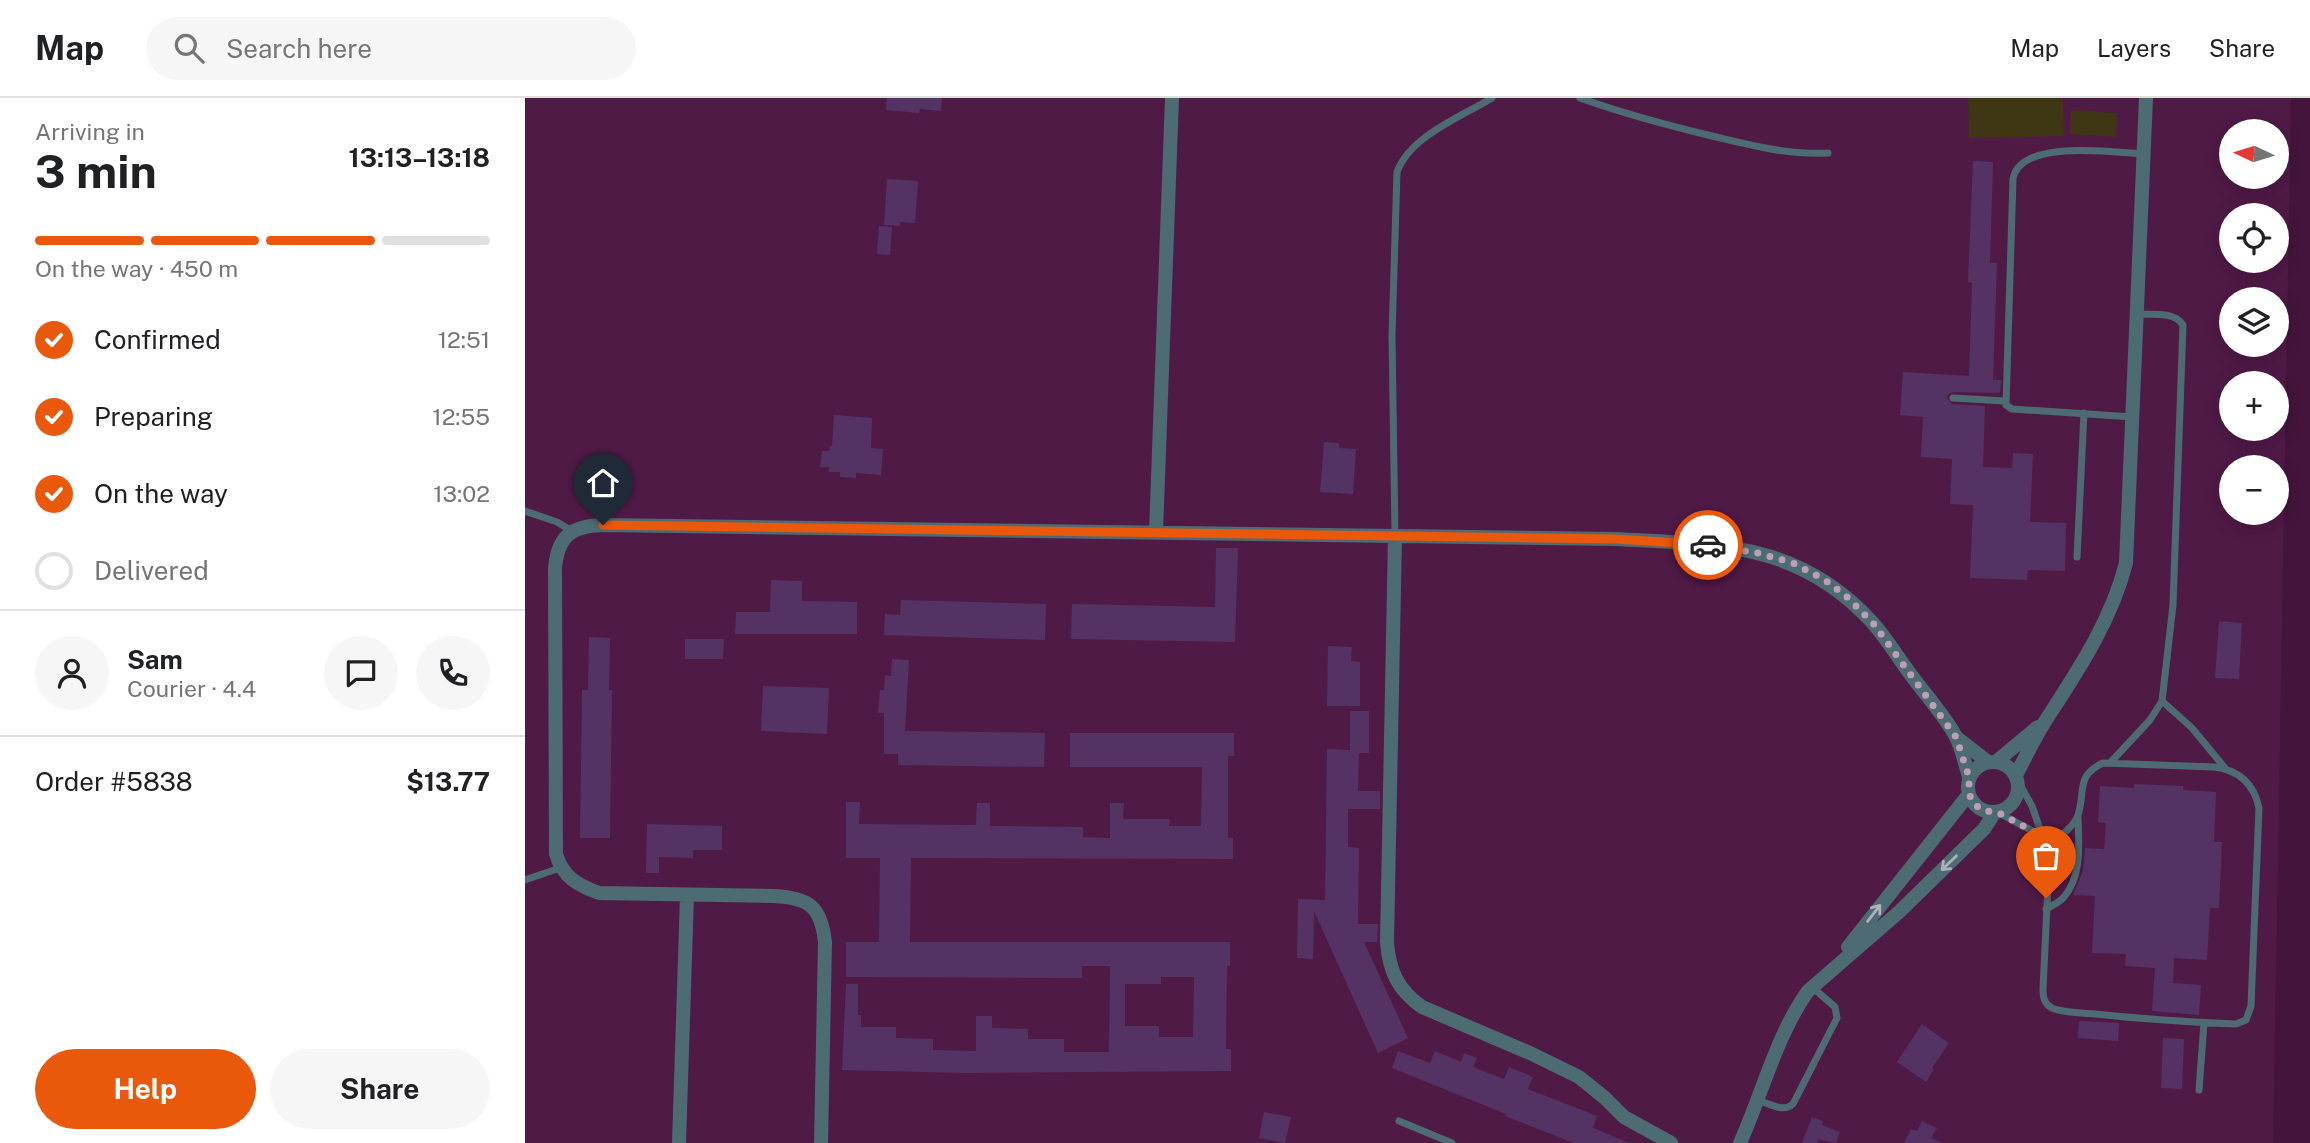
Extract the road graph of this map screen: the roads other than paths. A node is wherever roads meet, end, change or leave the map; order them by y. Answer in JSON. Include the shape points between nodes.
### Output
{"nodes":[{"id":1,"x":1172,"y":98,"type":"edge"},
{"id":2,"x":1492,"y":98,"type":"edge"},
{"id":3,"x":1580,"y":98,"type":"edge"},
{"id":4,"x":2146,"y":98,"type":"edge"},
{"id":5,"x":1828,"y":153,"type":"dead end"},
{"id":6,"x":2144,"y":155,"type":"junction"},
{"id":7,"x":2138,"y":314,"type":"junction"},
{"id":8,"x":1953,"y":398,"type":"dead end"},
{"id":9,"x":2005,"y":401,"type":"junction"},
{"id":10,"x":2084,"y":413,"type":"junction"},
{"id":11,"x":2134,"y":417,"type":"junction"},
{"id":12,"x":525,"y":511,"type":"edge"},
{"id":13,"x":572,"y":531,"type":"junction"},
{"id":14,"x":1156,"y":532,"type":"junction"},
{"id":15,"x":1395,"y":537,"type":"junction"},
{"id":16,"x":2077,"y":557,"type":"dead end"},
{"id":17,"x":2162,"y":701,"type":"junction"},
{"id":18,"x":2045,"y":722,"type":"junction"},
{"id":19,"x":1956,"y":737,"type":"junction"},
{"id":20,"x":1993,"y":762,"type":"junction"},
{"id":21,"x":2111,"y":762,"type":"junction"},
{"id":22,"x":2225,"y":768,"type":"junction"},
{"id":23,"x":1969,"y":777,"type":"junction"},
{"id":24,"x":2017,"y":778,"type":"junction"},
{"id":25,"x":1969,"y":794,"type":"junction"},
{"id":26,"x":1996,"y":812,"type":"junction"},
{"id":27,"x":2077,"y":817,"type":"junction"},
{"id":28,"x":2042,"y":836,"type":"junction"},
{"id":29,"x":2050,"y":843,"type":"junction"},
{"id":30,"x":561,"y":868,"type":"junction"},
{"id":31,"x":525,"y":880,"type":"edge"},
{"id":32,"x":687,"y":896,"type":"junction"},
{"id":33,"x":2046,"y":909,"type":"junction"},
{"id":34,"x":1833,"y":968,"type":"junction"},
{"id":35,"x":1812,"y":987,"type":"junction"},
{"id":36,"x":2204,"y":1023,"type":"junction"},
{"id":37,"x":2199,"y":1090,"type":"dead end"},
{"id":38,"x":1759,"y":1100,"type":"junction"},
{"id":39,"x":1751,"y":1117,"type":"junction"},
{"id":40,"x":1399,"y":1121,"type":"dead end"},
{"id":41,"x":679,"y":1143,"type":"edge"},
{"id":42,"x":821,"y":1143,"type":"edge"},
{"id":43,"x":1452,"y":1143,"type":"edge"},
{"id":44,"x":1671,"y":1143,"type":"edge"},
{"id":45,"x":1740,"y":1143,"type":"edge"},
{"id":46,"x":1750,"y":1143,"type":"edge"}],
"edges":[{"from":1,"to":14,"type":"street"},
{"from":2,"to":15,"type":"lane","via":[[1414,145],[1397,172],[1392,336]]},
{"from":3,"to":5,"type":"lane","via":[[1660,124],[1767,149],[1797,155]]},
{"from":4,"to":6,"type":"street"},
{"from":6,"to":7,"type":"street"},
{"from":6,"to":9,"type":"lane","via":[[2045,152],[2023,160],[2014,172]]},
{"from":7,"to":11,"type":"street"},
{"from":7,"to":17,"type":"lane","via":[[2175,317],[2183,331],[2173,605]]},
{"from":8,"to":9,"type":"lane"},
{"from":9,"to":10,"type":"lane","via":[[2012,409]]},
{"from":10,"to":11,"type":"lane"},
{"from":10,"to":16,"type":"lane"},
{"from":11,"to":18,"type":"street","via":[[2128,542],[2120,586],[2085,659]]},
{"from":12,"to":13,"type":"lane"},
{"from":13,"to":14,"type":"street","via":[[603,525]]},
{"from":13,"to":30,"type":"street","via":[[559,547],[555,568],[556,854]]},
{"from":14,"to":15,"type":"street"},
{"from":15,"to":19,"type":"street","via":[[1698,544],[1793,563],[1825,580],[1873,623]]},
{"from":15,"to":44,"type":"street","via":[[1387,942],[1394,978],[1422,1007],[1579,1077],[1624,1117]]},
{"from":17,"to":21,"type":"lane"},
{"from":17,"to":22,"type":"lane"},
{"from":18,"to":20,"type":"street"},
{"from":18,"to":24,"type":"street"},
{"from":19,"to":20,"type":"street"},
{"from":19,"to":23,"type":"street"},
{"from":20,"to":23,"type":"street","via":[[1980,765]]},
{"from":20,"to":24,"type":"street","via":[[2005,764]]},
{"from":21,"to":22,"type":"lane"},
{"from":21,"to":27,"type":"lane","via":[[2086,775]]},
{"from":22,"to":36,"type":"lane","via":[[2249,784],[2259,808],[2251,1006],[2242,1023]]},
{"from":23,"to":25,"type":"street"},
{"from":24,"to":26,"type":"street","via":[[2014,801]]},
{"from":24,"to":28,"type":"lane"},
{"from":25,"to":26,"type":"street","via":[[1979,808]]},
{"from":34,"to":25,"type":"street","one_way":true},
{"from":26,"to":28,"type":"lane"},
{"from":26,"to":34,"type":"street","one_way":true,"via":[[1899,912]]},
{"from":27,"to":29,"type":"lane"},
{"from":27,"to":33,"type":"lane","via":[[2080,845],[2074,879],[2064,898]]},
{"from":28,"to":29,"type":"lane"},
{"from":29,"to":33,"type":"lane"},
{"from":30,"to":31,"type":"lane"},
{"from":30,"to":32,"type":"street","via":[[570,879],[599,893]]},
{"from":32,"to":41,"type":"street"},
{"from":32,"to":42,"type":"street","via":[[788,897],[800,899],[819,914],[825,942]]},
{"from":33,"to":36,"type":"lane","via":[[2043,998],[2053,1008]]},
{"from":34,"to":35,"type":"street"},
{"from":35,"to":38,"type":"street","via":[[1794,1015]]},
{"from":35,"to":38,"type":"lane","via":[[1835,1007],[1837,1018],[1789,1107]]},
{"from":36,"to":37,"type":"lane"},
{"from":38,"to":39,"type":"street"},
{"from":39,"to":45,"type":"street"},
{"from":39,"to":46,"type":"street"},
{"from":40,"to":43,"type":"lane"}]}
